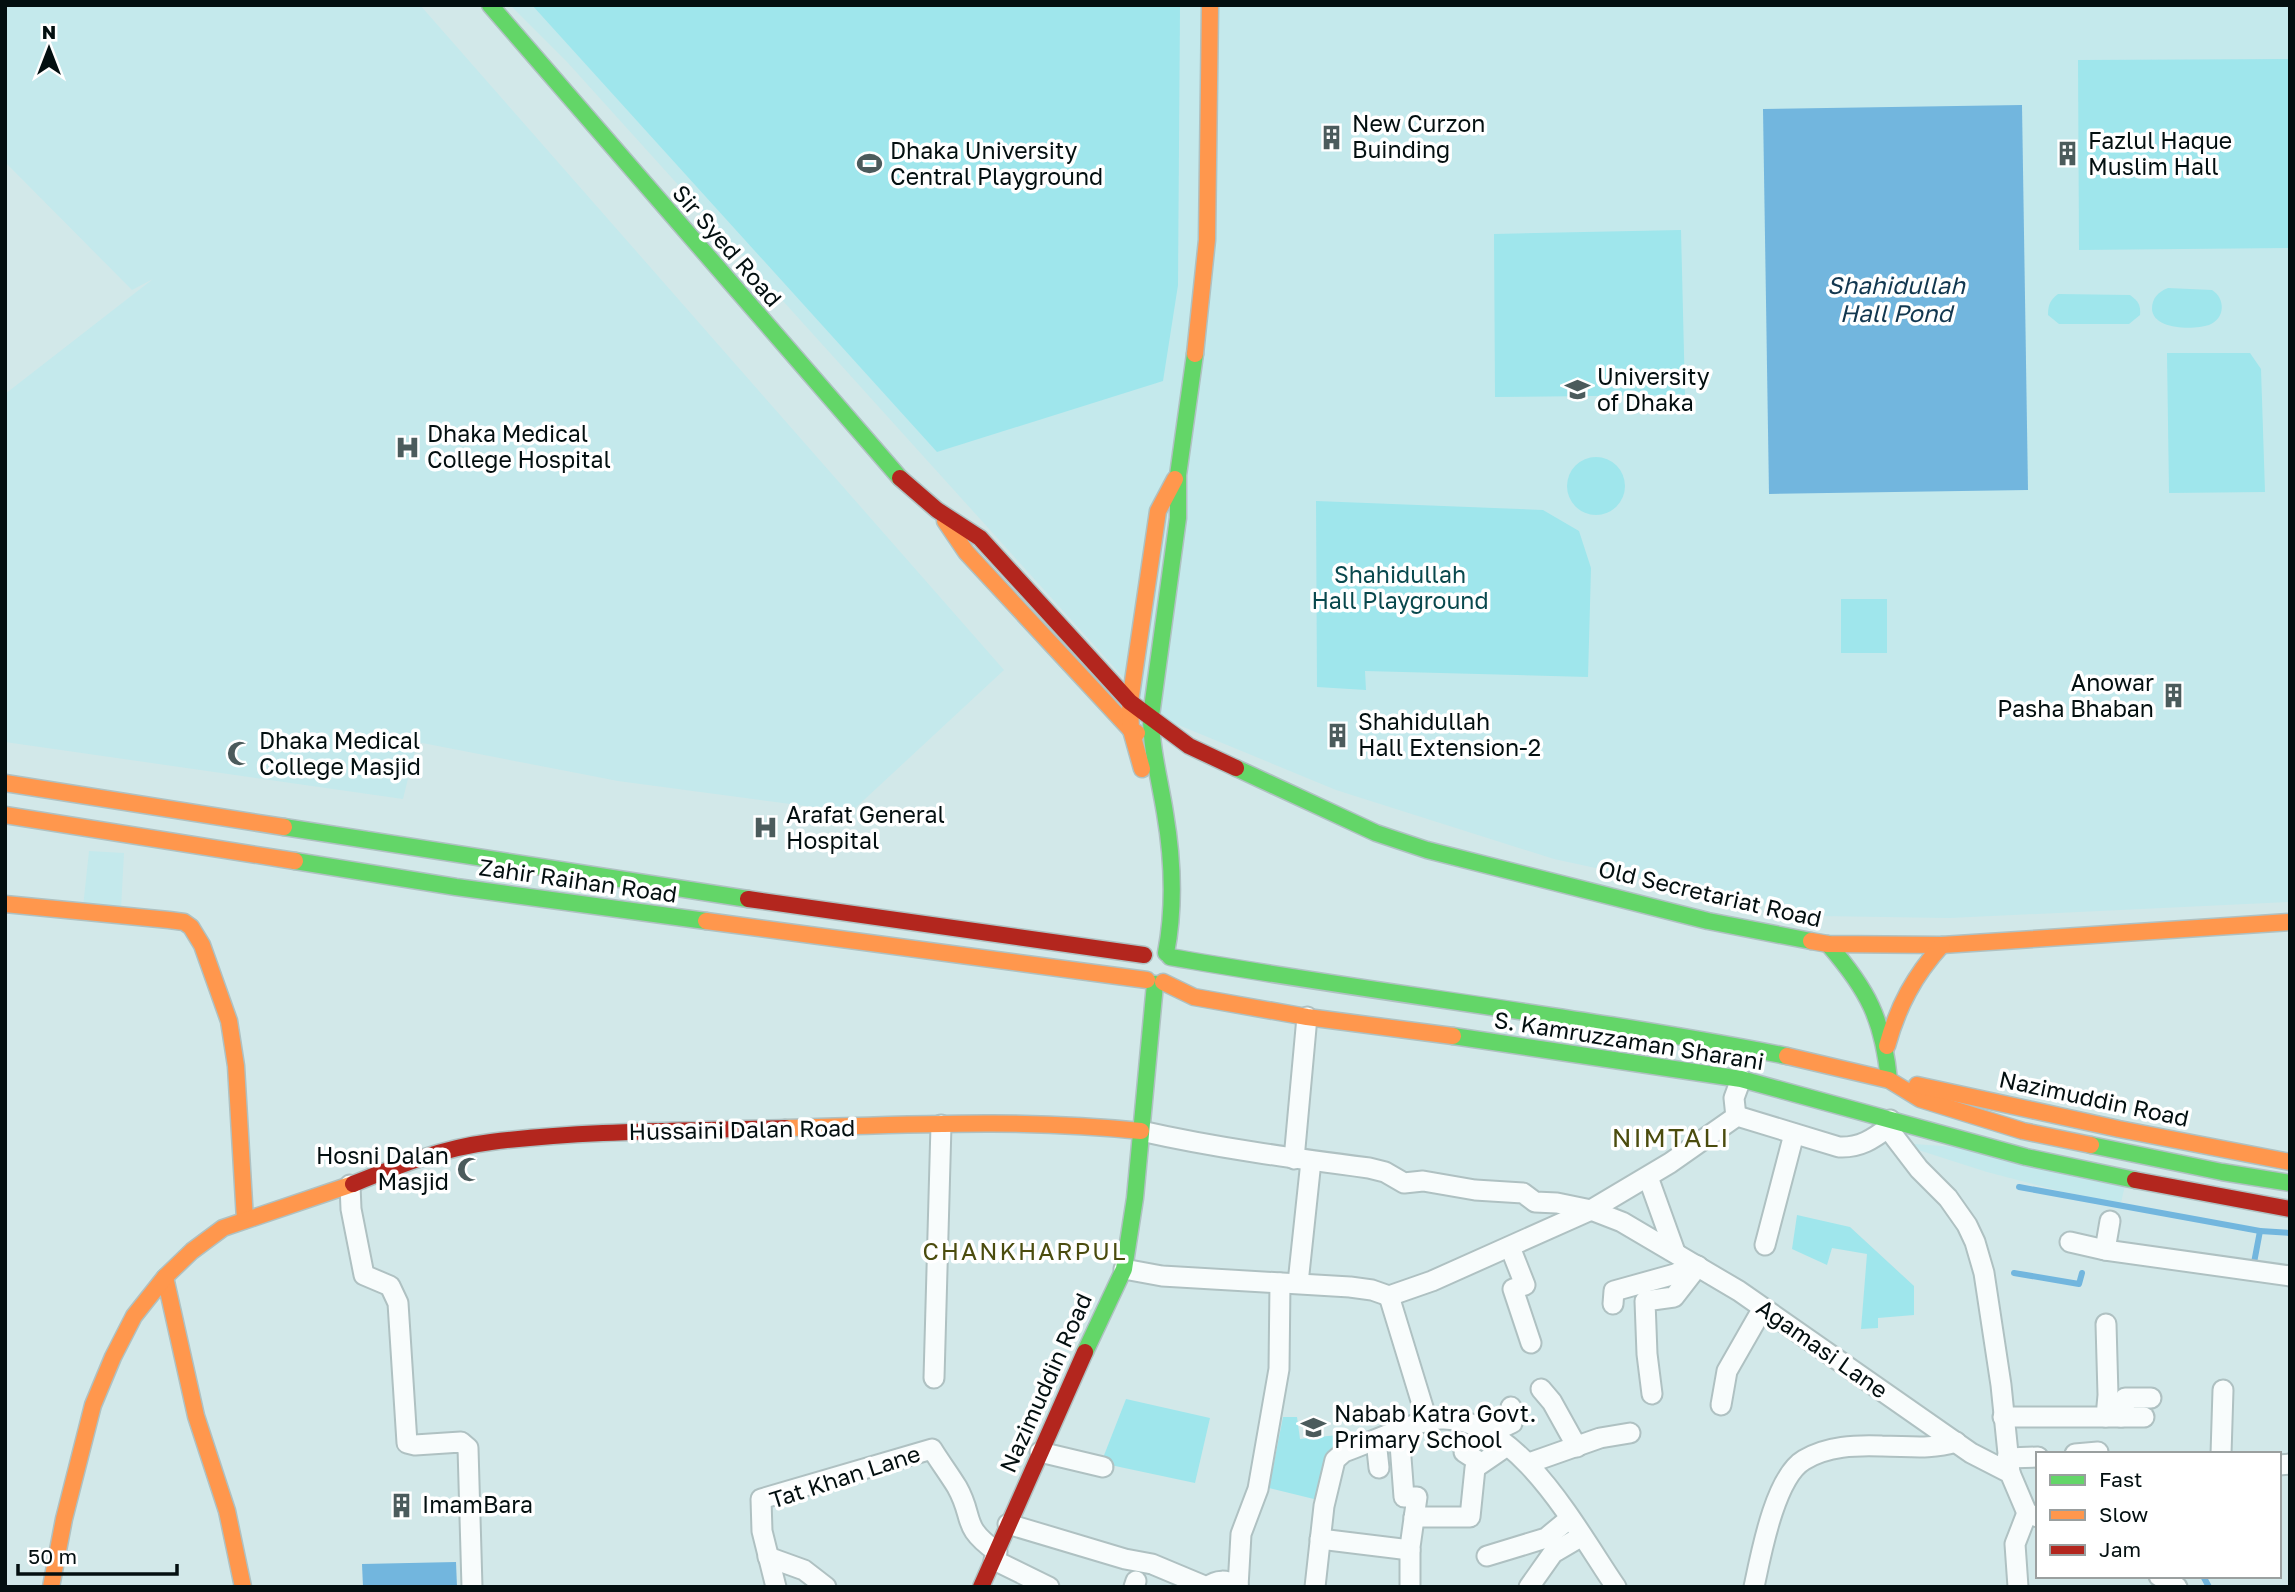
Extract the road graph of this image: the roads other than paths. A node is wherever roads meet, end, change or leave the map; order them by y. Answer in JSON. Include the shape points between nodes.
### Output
{"nodes":[{"id":1,"x":490,"y":5,"type":"edge"},
{"id":2,"x":1210,"y":5,"type":"edge"},
{"id":3,"x":1178,"y":475,"type":"junction"},
{"id":4,"x":937,"y":510,"type":"junction"},
{"id":5,"x":1130,"y":702,"type":"junction"},
{"id":6,"x":1151,"y":716,"type":"junction"},
{"id":7,"x":1131,"y":730,"type":"junction"},
{"id":8,"x":1150,"y":739,"type":"junction"},
{"id":9,"x":1189,"y":746,"type":"junction"},
{"id":10,"x":5,"y":783,"type":"edge"},
{"id":11,"x":5,"y":815,"type":"edge"},
{"id":12,"x":5,"y":904,"type":"edge"},
{"id":13,"x":2290,"y":922,"type":"edge"},
{"id":14,"x":1828,"y":944,"type":"junction"},
{"id":15,"x":1942,"y":945,"type":"junction"},
{"id":16,"x":1159,"y":954,"type":"junction"},
{"id":17,"x":1193,"y":980,"type":"dead end"},
{"id":18,"x":1159,"y":981,"type":"junction"},
{"id":19,"x":1307,"y":996,"type":"dead end"},
{"id":20,"x":1307,"y":1017,"type":"junction"},
{"id":21,"x":1460,"y":1018,"type":"dead end"},
{"id":22,"x":1887,"y":1046,"type":"junction"},
{"id":23,"x":1641,"y":1048,"type":"dead end"},
{"id":24,"x":1786,"y":1075,"type":"dead end"},
{"id":25,"x":1741,"y":1079,"type":"junction"},
{"id":26,"x":1889,"y":1080,"type":"junction"},
{"id":27,"x":1903,"y":1113,"type":"junction"},
{"id":28,"x":1736,"y":1115,"type":"junction"},
{"id":29,"x":941,"y":1125,"type":"junction"},
{"id":30,"x":1141,"y":1131,"type":"junction"},
{"id":31,"x":1794,"y":1134,"type":"junction"},
{"id":32,"x":1303,"y":1160,"type":"junction"},
{"id":33,"x":2290,"y":1162,"type":"edge"},
{"id":34,"x":1648,"y":1178,"type":"junction"},
{"id":35,"x":2290,"y":1183,"type":"edge"},
{"id":36,"x":350,"y":1185,"type":"junction"},
{"id":37,"x":2290,"y":1197,"type":"edge"},
{"id":38,"x":2290,"y":1209,"type":"edge"},
{"id":39,"x":1591,"y":1210,"type":"junction"},
{"id":40,"x":245,"y":1220,"type":"junction"},
{"id":41,"x":2110,"y":1221,"type":"dead end"},
{"id":42,"x":2070,"y":1242,"type":"dead end"},
{"id":43,"x":1765,"y":1245,"type":"dead end"},
{"id":44,"x":1510,"y":1247,"type":"junction"},
{"id":45,"x":2105,"y":1250,"type":"junction"},
{"id":46,"x":1675,"y":1252,"type":"junction"},
{"id":47,"x":1697,"y":1265,"type":"junction"},
{"id":48,"x":1124,"y":1269,"type":"junction"},
{"id":49,"x":2290,"y":1276,"type":"edge"},
{"id":50,"x":165,"y":1277,"type":"junction"},
{"id":51,"x":1289,"y":1283,"type":"junction"},
{"id":52,"x":1389,"y":1296,"type":"junction"},
{"id":53,"x":1613,"y":1304,"type":"dead end"},
{"id":54,"x":1763,"y":1308,"type":"junction"},
{"id":55,"x":2106,"y":1324,"type":"dead end"},
{"id":56,"x":1531,"y":1343,"type":"dead end"},
{"id":57,"x":934,"y":1378,"type":"dead end"},
{"id":58,"x":1541,"y":1389,"type":"dead end"},
{"id":59,"x":2223,"y":1390,"type":"dead end"},
{"id":60,"x":1652,"y":1394,"type":"dead end"},
{"id":61,"x":2151,"y":1398,"type":"dead end"},
{"id":62,"x":1721,"y":1405,"type":"dead end"},
{"id":63,"x":1511,"y":1407,"type":"dead end"},
{"id":64,"x":2003,"y":1417,"type":"junction"},
{"id":65,"x":2114,"y":1417,"type":"junction"},
{"id":66,"x":2144,"y":1417,"type":"dead end"},
{"id":67,"x":1424,"y":1422,"type":"junction"},
{"id":68,"x":1399,"y":1432,"type":"junction"},
{"id":69,"x":1630,"y":1433,"type":"dead end"},
{"id":70,"x":1489,"y":1434,"type":"junction"},
{"id":71,"x":1376,"y":1440,"type":"junction"},
{"id":72,"x":1956,"y":1442,"type":"junction"},
{"id":73,"x":1507,"y":1446,"type":"junction"},
{"id":74,"x":1577,"y":1447,"type":"junction"},
{"id":75,"x":1040,"y":1452,"type":"junction"},
{"id":76,"x":1465,"y":1452,"type":"dead end"},
{"id":77,"x":2221,"y":1452,"type":"edge"},
{"id":78,"x":2036,"y":1458,"type":"edge"},
{"id":79,"x":1481,"y":1463,"type":"junction"},
{"id":80,"x":1529,"y":1463,"type":"junction"},
{"id":81,"x":2009,"y":1466,"type":"junction"},
{"id":82,"x":1103,"y":1467,"type":"dead end"},
{"id":83,"x":1379,"y":1468,"type":"dead end"},
{"id":84,"x":2032,"y":1515,"type":"edge"},
{"id":85,"x":1414,"y":1517,"type":"junction"},
{"id":86,"x":1569,"y":1519,"type":"junction"},
{"id":87,"x":1008,"y":1524,"type":"junction"},
{"id":88,"x":1582,"y":1536,"type":"junction"},
{"id":89,"x":1320,"y":1539,"type":"junction"},
{"id":90,"x":1410,"y":1550,"type":"junction"},
{"id":91,"x":995,"y":1556,"type":"junction"},
{"id":92,"x":1487,"y":1556,"type":"dead end"},
{"id":93,"x":768,"y":1557,"type":"junction"},
{"id":94,"x":1238,"y":1586,"type":"edge"},
{"id":95,"x":51,"y":1587,"type":"edge"},
{"id":96,"x":243,"y":1587,"type":"edge"},
{"id":97,"x":472,"y":1587,"type":"edge"},
{"id":98,"x":776,"y":1587,"type":"edge"},
{"id":99,"x":826,"y":1587,"type":"edge"},
{"id":100,"x":981,"y":1587,"type":"edge"},
{"id":101,"x":1049,"y":1587,"type":"edge"},
{"id":102,"x":1315,"y":1587,"type":"edge"},
{"id":103,"x":1410,"y":1587,"type":"edge"},
{"id":104,"x":1529,"y":1587,"type":"edge"},
{"id":105,"x":1616,"y":1587,"type":"edge"},
{"id":106,"x":1754,"y":1587,"type":"edge"},
{"id":107,"x":2018,"y":1587,"type":"edge"}],
"edges":[{"from":1,"to":4,"type":"main road","name":"Sir Syed Road","via":[[892,471]]},
{"from":2,"to":3,"type":"main road","via":[[1207,240]]},
{"from":3,"to":5,"type":"main road","via":[[1158,511]]},
{"from":3,"to":6,"type":"main road","via":[[1178,518]]},
{"from":4,"to":5,"type":"main road","name":"Sir Syed Road","via":[[980,538]]},
{"from":4,"to":7,"type":"main road","name":"Sir Syed Road","via":[[966,552]]},
{"from":5,"to":6,"type":"main road","name":"Sir Syed Road"},
{"from":5,"to":7,"type":"main road"},
{"from":6,"to":8,"type":"main road"},
{"from":6,"to":9,"type":"main road","name":"Sir Syed Road"},
{"from":7,"to":8,"type":"main road"},
{"from":7,"to":16,"type":"main road","via":[[1151,810],[1160,874]]},
{"from":8,"to":9,"type":"main road"},
{"from":8,"to":16,"type":"main road","via":[[1171,858],[1171,933]]},
{"from":9,"to":14,"type":"main road","name":"Old Secretariat Road","via":[[1376,833],[1427,850],[1708,921]]},
{"from":10,"to":16,"type":"main road","name":"Zahir Raihan Road","via":[[747,899]]},
{"from":11,"to":18,"type":"main road","name":"Zahir Raihan Road","via":[[456,887]]},
{"from":12,"to":40,"type":"main road","via":[[169,920],[191,927],[214,976],[231,1033]]},
{"from":13,"to":15,"type":"main road","name":"Old Secretariat Road"},
{"from":14,"to":15,"type":"main road","name":"Old Secretariat Road"},
{"from":14,"to":22,"type":"main road","via":[[1866,992]]},
{"from":15,"to":22,"type":"main road","via":[[1903,993]]},
{"from":16,"to":18,"type":"main road","via":[[1173,964]]},
{"from":16,"to":18,"type":"main road","via":[[1140,971]]},
{"from":16,"to":26,"type":"main road","name":"Zahir Raihan Road","via":[[1709,1041]]},
{"from":17,"to":18,"type":"main road","name":"Zahir Raihan Road"},
{"from":18,"to":20,"type":"main road","name":"S. Kamruzzaman Sharani","via":[[1194,997]]},
{"from":18,"to":30,"type":"main road","name":"Nazimuddin Road"},
{"from":19,"to":21,"type":"main road"},
{"from":20,"to":25,"type":"main road","name":"S. Kamruzzaman Sharani"},
{"from":20,"to":32,"type":"street"},
{"from":22,"to":26,"type":"main road"},
{"from":23,"to":24,"type":"main road"},
{"from":25,"to":27,"type":"main road","name":"S. Kamruzzaman Sharani"},
{"from":25,"to":28,"type":"street","via":[[1734,1098]]},
{"from":26,"to":27,"type":"main road"},
{"from":26,"to":33,"type":"main road","name":"Nazimuddin Road"},
{"from":27,"to":31,"type":"street","via":[[1868,1141],[1851,1148]]},
{"from":27,"to":35,"type":"main road","via":[[2023,1131]]},
{"from":27,"to":37,"type":"main road","via":[[2015,1141]]},
{"from":27,"to":38,"type":"main road","name":"S. Kamruzzaman Sharani","via":[[2090,1172]]},
{"from":27,"to":64,"type":"street","via":[[1893,1135],[1948,1198],[1975,1241],[1984,1273]]},
{"from":28,"to":31,"type":"street"},
{"from":28,"to":34,"type":"street"},
{"from":29,"to":30,"type":"main road","name":"Hussaini Dalan Road","via":[[1078,1124]]},
{"from":29,"to":36,"type":"main road","name":"Hussaini Dalan Road","via":[[617,1133],[489,1142],[418,1158]]},
{"from":29,"to":57,"type":"street"},
{"from":30,"to":32,"type":"street","name":"Agamasi Lane"},
{"from":30,"to":48,"type":"main road","name":"Nazimuddin Road"},
{"from":31,"to":43,"type":"street"},
{"from":32,"to":39,"type":"street","name":"Agamasi Lane","via":[[1369,1168],[1404,1183],[1423,1181],[1523,1193],[1535,1202]]},
{"from":32,"to":51,"type":"street"},
{"from":34,"to":39,"type":"street"},
{"from":34,"to":46,"type":"street"},
{"from":36,"to":40,"type":"main road","name":"Hussaini Dalan Road"},
{"from":36,"to":97,"type":"street","via":[[364,1275],[390,1286],[398,1303],[407,1443],[461,1442],[468,1448]]},
{"from":39,"to":44,"type":"street"},
{"from":39,"to":46,"type":"street","name":"Agamasi Lane"},
{"from":40,"to":50,"type":"main road","name":"Hussaini Dalan Road","via":[[223,1228]]},
{"from":41,"to":45,"type":"street"},
{"from":42,"to":45,"type":"street"},
{"from":44,"to":52,"type":"street"},
{"from":44,"to":56,"type":"street","via":[[1525,1285],[1513,1289]]},
{"from":45,"to":49,"type":"street"},
{"from":46,"to":47,"type":"street","name":"Agamasi Lane"},
{"from":47,"to":53,"type":"street","via":[[1614,1291]]},
{"from":47,"to":54,"type":"street","name":"Agamasi Lane"},
{"from":47,"to":60,"type":"street","via":[[1674,1297],[1645,1301]]},
{"from":48,"to":51,"type":"street","via":[[1162,1276]]},
{"from":48,"to":75,"type":"main road","name":"Nazimuddin Road"},
{"from":50,"to":95,"type":"main road","name":"Hussaini Dalan Road","via":[[134,1316],[93,1405]]},
{"from":50,"to":96,"type":"main road","via":[[196,1416],[227,1511]]},
{"from":51,"to":52,"type":"street","via":[[1372,1290]]},
{"from":51,"to":94,"type":"street","via":[[1258,1489],[1241,1534]]},
{"from":52,"to":67,"type":"street"},
{"from":54,"to":62,"type":"street","via":[[1727,1371]]},
{"from":54,"to":72,"type":"street","name":"Agamasi Lane"},
{"from":55,"to":65,"type":"street","via":[[2108,1395]]},
{"from":58,"to":74,"type":"street"},
{"from":59,"to":77,"type":"street"},
{"from":61,"to":65,"type":"street","via":[[2125,1398],[2125,1413]]},
{"from":63,"to":70,"type":"street","via":[[1512,1423]]},
{"from":64,"to":65,"type":"street"},
{"from":64,"to":81,"type":"street"},
{"from":65,"to":66,"type":"street"},
{"from":67,"to":68,"type":"street"},
{"from":67,"to":70,"type":"street","via":[[1469,1423]]},
{"from":68,"to":71,"type":"street"},
{"from":68,"to":85,"type":"street","via":[[1404,1497],[1417,1497]]},
{"from":69,"to":74,"type":"street"},
{"from":70,"to":73,"type":"street"},
{"from":71,"to":83,"type":"street"},
{"from":71,"to":89,"type":"street","via":[[1344,1452],[1335,1461]]},
{"from":72,"to":81,"type":"street","name":"Agamasi Lane","via":[[1971,1453]]},
{"from":72,"to":106,"type":"street","via":[[1925,1448],[1844,1446],[1804,1459],[1782,1486]]},
{"from":73,"to":79,"type":"street"},
{"from":73,"to":80,"type":"street"},
{"from":74,"to":80,"type":"street"},
{"from":75,"to":82,"type":"street"},
{"from":75,"to":87,"type":"main road","name":"Nazimuddin Road"},
{"from":76,"to":79,"type":"street"},
{"from":78,"to":81,"type":"street"},
{"from":79,"to":85,"type":"street","via":[[1475,1468],[1470,1517]]},
{"from":80,"to":86,"type":"street"},
{"from":81,"to":84,"type":"street"},
{"from":84,"to":107,"type":"street","via":[[2015,1544]]},
{"from":85,"to":90,"type":"street"},
{"from":86,"to":88,"type":"street"},
{"from":86,"to":92,"type":"street","via":[[1546,1538]]},
{"from":87,"to":91,"type":"main road","name":"Nazimuddin Road"},
{"from":87,"to":94,"type":"street","via":[[1152,1564],[1207,1587],[1214,1581]]},
{"from":88,"to":104,"type":"street","via":[[1553,1553]]},
{"from":88,"to":105,"type":"street"},
{"from":89,"to":90,"type":"street"},
{"from":89,"to":102,"type":"street"},
{"from":90,"to":103,"type":"street"},
{"from":91,"to":93,"type":"street","name":"Tat Khan Lane","via":[[969,1525],[958,1489],[932,1449],[761,1499]]},
{"from":91,"to":100,"type":"main road","name":"Nazimuddin Road"},
{"from":91,"to":101,"type":"street"},
{"from":93,"to":98,"type":"street","name":"Tat Khan Lane"},
{"from":93,"to":99,"type":"street","via":[[804,1570]]}]}
